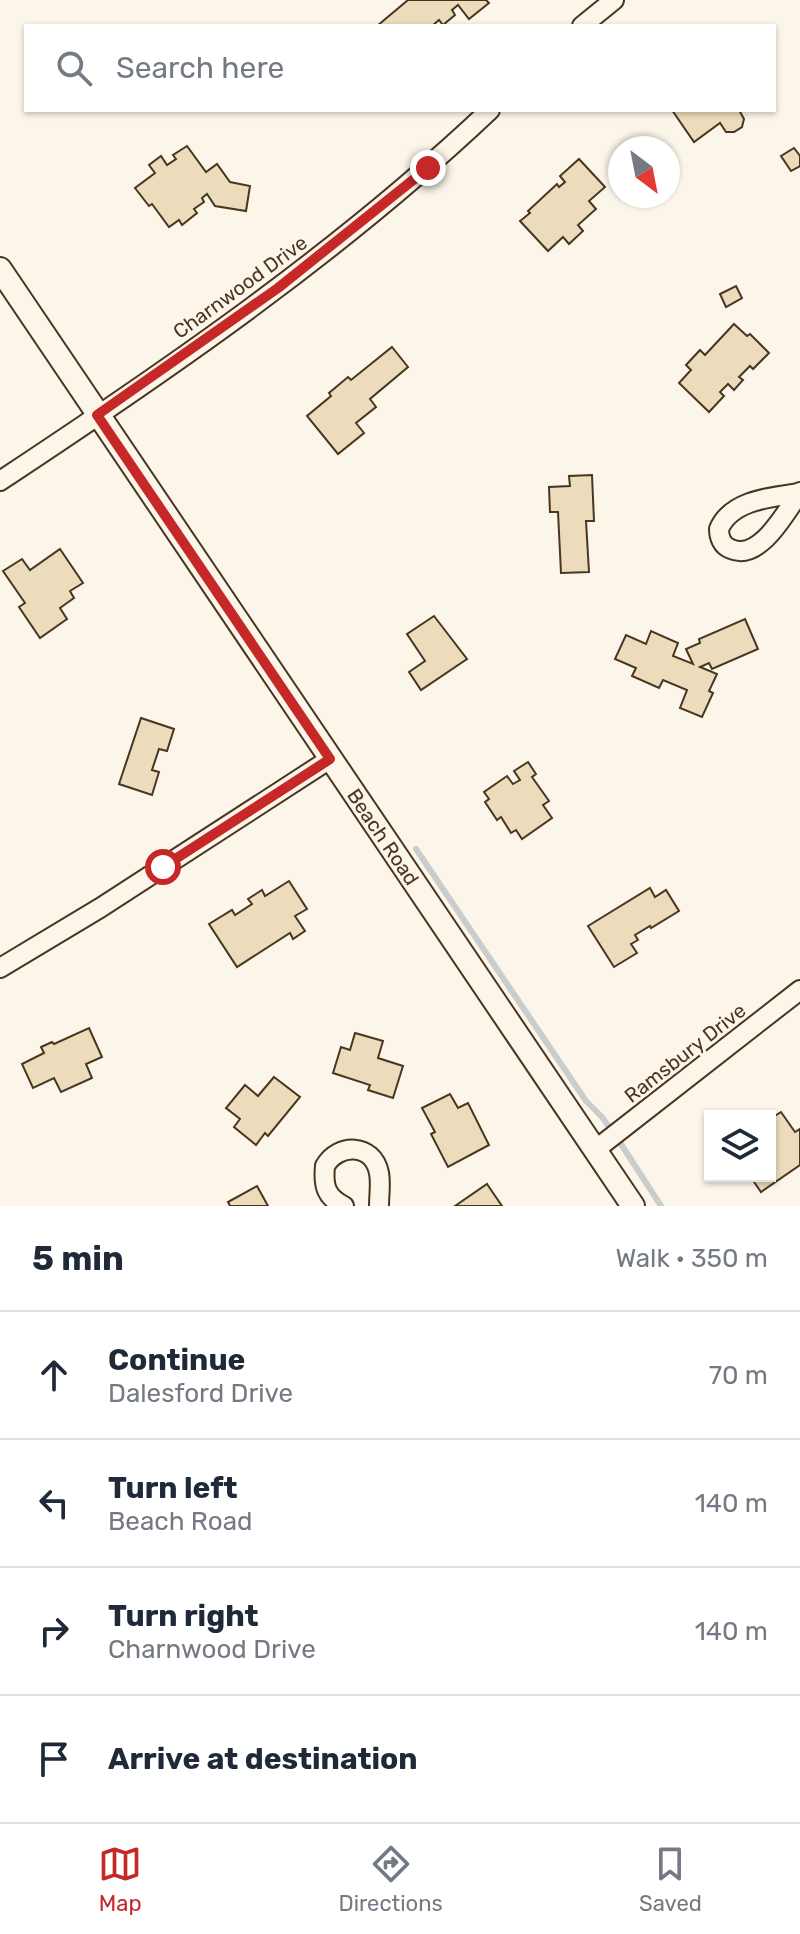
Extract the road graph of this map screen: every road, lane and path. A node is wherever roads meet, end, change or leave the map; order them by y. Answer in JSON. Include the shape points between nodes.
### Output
{"nodes":[{"id":1,"x":614,"y":0,"type":"edge"},
{"id":2,"x":584,"y":24,"type":"edge"},
{"id":3,"x":488,"y":112,"type":"edge"},
{"id":4,"x":0,"y":269,"type":"edge"},
{"id":5,"x":97,"y":415,"type":"junction"},
{"id":6,"x":0,"y":481,"type":"edge"},
{"id":7,"x":330,"y":759,"type":"junction"},
{"id":8,"x":0,"y":968,"type":"edge"},
{"id":9,"x":800,"y":990,"type":"edge"},
{"id":10,"x":595,"y":1150,"type":"junction"},
{"id":11,"x":344,"y":1206,"type":"edge"},
{"id":12,"x":379,"y":1206,"type":"edge"},
{"id":13,"x":633,"y":1206,"type":"edge"}],
"edges":[{"from":1,"to":2,"type":"street"},
{"from":3,"to":5,"type":"street","name":"Charnwood Drive","via":[[330,249]]},
{"from":4,"to":5,"type":"street","name":"Beach Road"},
{"from":5,"to":6,"type":"street","name":"Charnwood Drive"},
{"from":5,"to":7,"type":"street","name":"Beach Road"},
{"from":7,"to":8,"type":"street"},
{"from":7,"to":10,"type":"street","name":"Beach Road"},
{"from":9,"to":10,"type":"street","name":"Ramsbury Drive"},
{"from":10,"to":13,"type":"street","name":"Beach Road"},
{"from":11,"to":12,"type":"street","via":[[325,1188],[325,1166],[336,1153],[356,1148],[375,1163]]}]}
